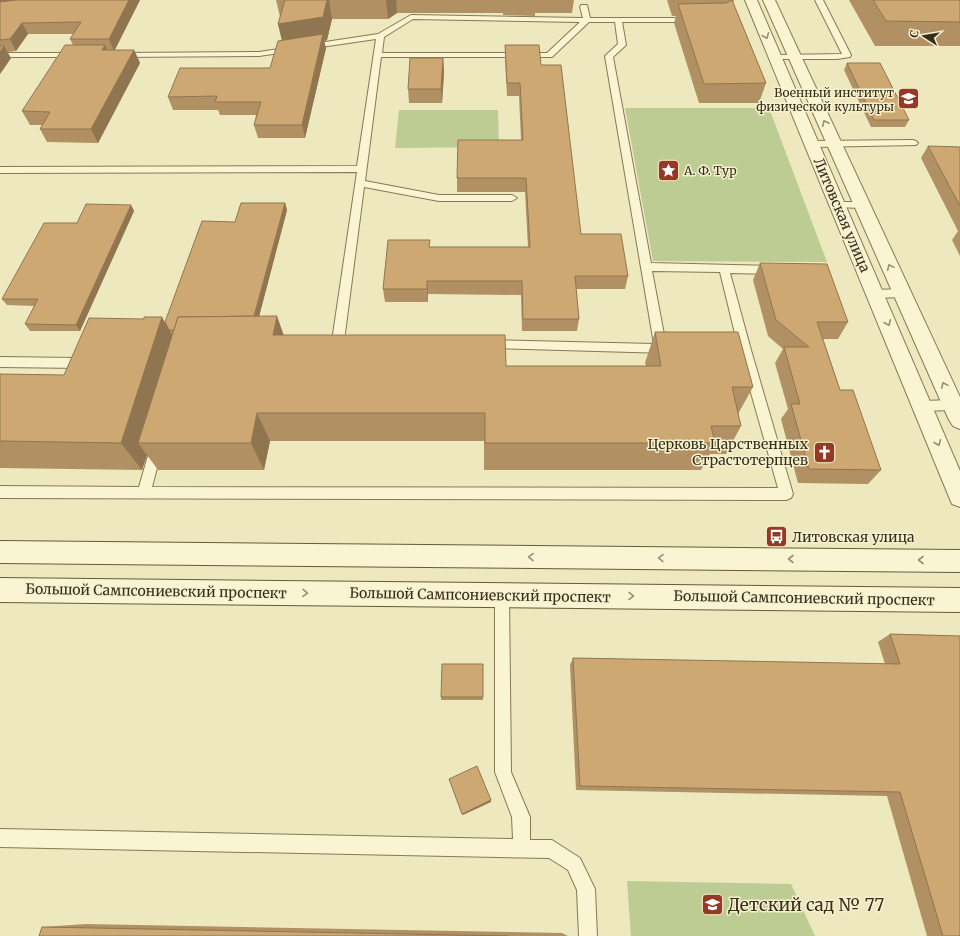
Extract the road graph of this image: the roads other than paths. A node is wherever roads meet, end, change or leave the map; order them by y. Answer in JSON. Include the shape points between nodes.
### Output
{"nodes":[{"id":1,"x":751,"y":0,"type":"edge"},
{"id":2,"x":769,"y":0,"type":"edge"},
{"id":3,"x":819,"y":0,"type":"edge"},
{"id":4,"x":584,"y":7,"type":"dead end"},
{"id":5,"x":587,"y":20,"type":"junction"},
{"id":6,"x":618,"y":20,"type":"junction"},
{"id":7,"x":700,"y":20,"type":"edge"},
{"id":8,"x":380,"y":36,"type":"junction"},
{"id":9,"x":0,"y":55,"type":"edge"},
{"id":10,"x":85,"y":55,"type":"edge"},
{"id":11,"x":108,"y":55,"type":"edge"},
{"id":12,"x":378,"y":55,"type":"junction"},
{"id":13,"x":775,"y":57,"type":"junction"},
{"id":14,"x":795,"y":57,"type":"junction"},
{"id":15,"x":913,"y":143,"type":"dead end"},
{"id":16,"x":812,"y":144,"type":"junction"},
{"id":17,"x":835,"y":144,"type":"junction"},
{"id":18,"x":362,"y":169,"type":"junction"},
{"id":19,"x":0,"y":170,"type":"edge"},
{"id":20,"x":360,"y":183,"type":"junction"},
{"id":21,"x":512,"y":198,"type":"dead end"},
{"id":22,"x":862,"y":205,"type":"junction"},
{"id":23,"x":838,"y":206,"type":"junction"},
{"id":24,"x":646,"y":267,"type":"junction"},
{"id":25,"x":724,"y":269,"type":"junction"},
{"id":26,"x":784,"y":270,"type":"edge"},
{"id":27,"x":902,"y":293,"type":"junction"},
{"id":28,"x":875,"y":294,"type":"junction"},
{"id":29,"x":323,"y":341,"type":"edge"},
{"id":30,"x":474,"y":344,"type":"edge"},
{"id":31,"x":87,"y":349,"type":"edge"},
{"id":32,"x":661,"y":349,"type":"junction"},
{"id":33,"x":676,"y":349,"type":"edge"},
{"id":34,"x":722,"y":350,"type":"edge"},
{"id":35,"x":745,"y":350,"type":"junction"},
{"id":36,"x":0,"y":362,"type":"edge"},
{"id":37,"x":953,"y":405,"type":"junction"},
{"id":38,"x":922,"y":406,"type":"junction"},
{"id":39,"x":960,"y":420,"type":"edge"},
{"id":40,"x":161,"y":432,"type":"edge"},
{"id":41,"x":0,"y":492,"type":"edge"},
{"id":42,"x":144,"y":492,"type":"junction"},
{"id":43,"x":960,"y":497,"type":"edge"},
{"id":44,"x":0,"y":552,"type":"edge"},
{"id":45,"x":960,"y":560,"type":"edge"},
{"id":46,"x":0,"y":590,"type":"edge"},
{"id":47,"x":502,"y":595,"type":"junction"},
{"id":48,"x":960,"y":600,"type":"edge"},
{"id":49,"x":0,"y":838,"type":"edge"},
{"id":50,"x":522,"y":848,"type":"junction"},
{"id":51,"x":588,"y":936,"type":"edge"}],
"edges":[{"from":1,"to":13,"type":"street","name":"Литовская улица","one_way":true},
{"from":2,"to":14,"type":"street","name":"Литовская улица"},
{"from":3,"to":14,"type":"lane","via":[[847,55]]},
{"from":4,"to":5,"type":"lane"},
{"from":5,"to":6,"type":"lane"},
{"from":5,"to":8,"type":"lane","via":[[411,17]]},
{"from":5,"to":12,"type":"lane","via":[[549,55]]},
{"from":6,"to":7,"type":"lane"},
{"from":6,"to":24,"type":"lane","via":[[622,46],[609,56]]},
{"from":8,"to":11,"type":"lane","via":[[259,54]]},
{"from":8,"to":12,"type":"lane"},
{"from":9,"to":10,"type":"lane"},
{"from":12,"to":18,"type":"lane"},
{"from":13,"to":14,"type":"lane"},
{"from":13,"to":16,"type":"street","name":"Литовская улица"},
{"from":17,"to":14,"type":"street","name":"Литовская улица","one_way":true},
{"from":15,"to":17,"type":"lane"},
{"from":16,"to":17,"type":"lane"},
{"from":16,"to":23,"type":"street","name":"Литовская улица"},
{"from":17,"to":22,"type":"street","name":"Литовская улица"},
{"from":18,"to":19,"type":"lane"},
{"from":18,"to":20,"type":"lane"},
{"from":20,"to":21,"type":"lane","via":[[439,198]]},
{"from":20,"to":29,"type":"lane","via":[[342,341]]},
{"from":22,"to":23,"type":"lane"},
{"from":27,"to":22,"type":"street","name":"Литовская улица","one_way":true},
{"from":23,"to":28,"type":"street","name":"Литовская улица"},
{"from":24,"to":25,"type":"lane"},
{"from":24,"to":32,"type":"lane"},
{"from":25,"to":26,"type":"lane"},
{"from":25,"to":35,"type":"lane"},
{"from":27,"to":28,"type":"lane"},
{"from":37,"to":27,"type":"street","name":"Литовская улица","one_way":true},
{"from":28,"to":38,"type":"street","name":"Литовская улица","one_way":true},
{"from":30,"to":32,"type":"lane"},
{"from":31,"to":36,"type":"lane","via":[[81,363]]},
{"from":32,"to":33,"type":"lane"},
{"from":34,"to":35,"type":"lane"},
{"from":35,"to":42,"type":"lane","via":[[786,494]]},
{"from":37,"to":38,"type":"lane"},
{"from":37,"to":39,"type":"street","name":"Литовская улица"},
{"from":38,"to":43,"type":"street","name":"Литовская улица","one_way":true},
{"from":40,"to":42,"type":"lane"},
{"from":41,"to":42,"type":"lane"},
{"from":45,"to":44,"type":"street","one_way":true},
{"from":46,"to":47,"type":"street","name":"Большой Сампсониевский проспект","one_way":true},
{"from":47,"to":48,"type":"street","name":"Большой Сампсониевский проспект","one_way":true},
{"from":47,"to":50,"type":"lane","via":[[503,772],[521,817]]},
{"from":49,"to":50,"type":"lane"},
{"from":50,"to":51,"type":"lane","via":[[552,849],[574,864],[586,889]]}]}
